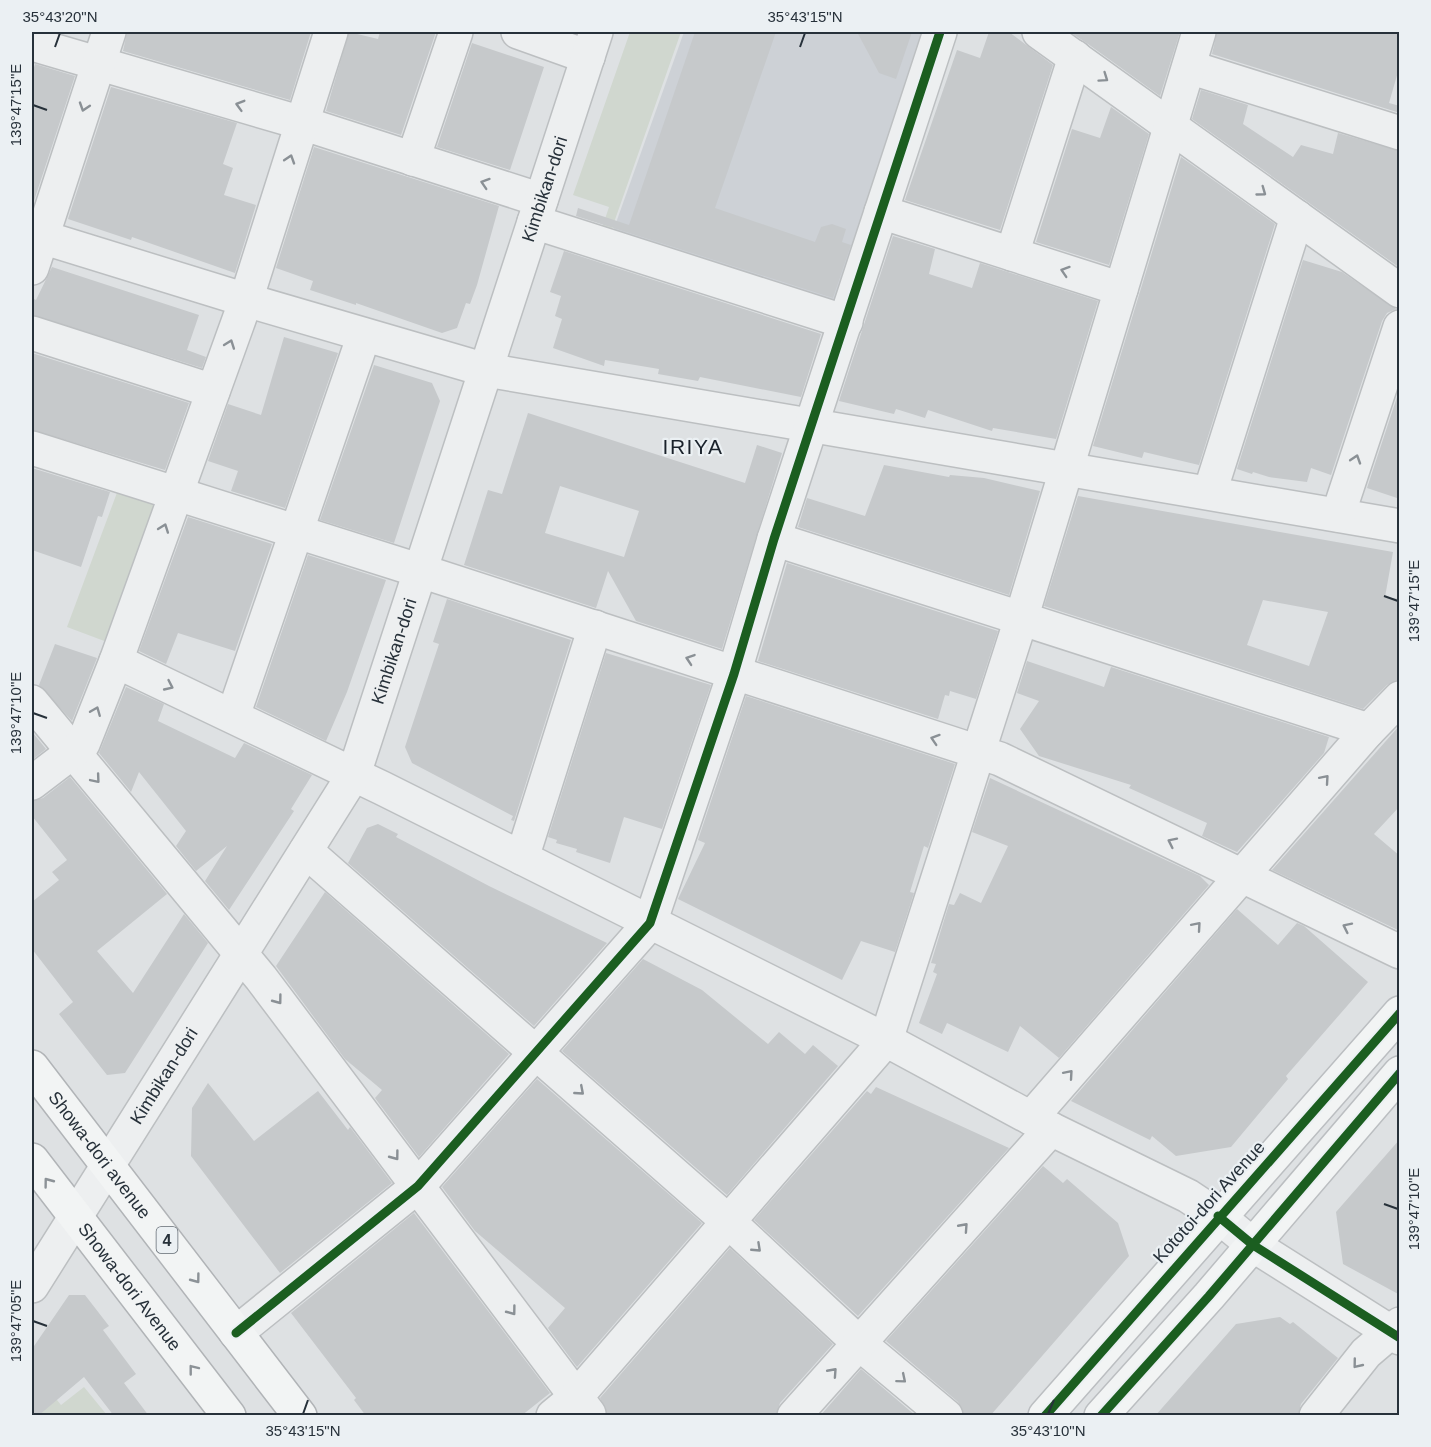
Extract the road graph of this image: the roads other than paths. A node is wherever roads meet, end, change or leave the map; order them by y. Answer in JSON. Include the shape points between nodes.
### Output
{"nodes":[{"id":1,"x":109,"y":32,"type":"edge"},
{"id":2,"x":331,"y":32,"type":"edge"},
{"id":3,"x":456,"y":32,"type":"edge"},
{"id":4,"x":518,"y":32,"type":"edge"},
{"id":5,"x":940,"y":32,"type":"edge"},
{"id":6,"x":1040,"y":32,"type":"edge"},
{"id":7,"x":1199,"y":32,"type":"edge"},
{"id":8,"x":32,"y":44,"type":"edge"},
{"id":9,"x":592,"y":44,"type":"edge"},
{"id":10,"x":1075,"y":57,"type":"junction"},
{"id":11,"x":98,"y":64,"type":"junction"},
{"id":12,"x":1189,"y":68,"type":"junction"},
{"id":13,"x":302,"y":123,"type":"junction"},
{"id":14,"x":1171,"y":125,"type":"junction"},
{"id":15,"x":1400,"y":133,"type":"edge"},
{"id":16,"x":413,"y":159,"type":"junction"},
{"id":17,"x":538,"y":211,"type":"junction"},
{"id":18,"x":881,"y":212,"type":"junction"},
{"id":19,"x":1297,"y":217,"type":"junction"},
{"id":20,"x":37,"y":235,"type":"edge"},
{"id":21,"x":1012,"y":254,"type":"junction"},
{"id":22,"x":32,"y":268,"type":"edge"},
{"id":23,"x":1121,"y":289,"type":"junction"},
{"id":24,"x":1400,"y":291,"type":"edge"},
{"id":25,"x":246,"y":300,"type":"junction"},
{"id":26,"x":846,"y":322,"type":"junction"},
{"id":27,"x":1400,"y":327,"type":"edge"},
{"id":28,"x":32,"y":333,"type":"edge"},
{"id":29,"x":364,"y":335,"type":"junction"},
{"id":30,"x":486,"y":370,"type":"junction"},
{"id":31,"x":213,"y":391,"type":"junction"},
{"id":32,"x":813,"y":424,"type":"junction"},
{"id":33,"x":32,"y":448,"type":"edge"},
{"id":34,"x":1065,"y":468,"type":"junction"},
{"id":35,"x":1210,"y":492,"type":"junction"},
{"id":36,"x":175,"y":496,"type":"junction"},
{"id":37,"x":1338,"y":514,"type":"junction"},
{"id":38,"x":1400,"y":525,"type":"edge"},
{"id":39,"x":296,"y":532,"type":"junction"},
{"id":40,"x":774,"y":539,"type":"junction"},
{"id":41,"x":421,"y":570,"type":"junction"},
{"id":42,"x":1021,"y":620,"type":"junction"},
{"id":43,"x":595,"y":627,"type":"junction"},
{"id":44,"x":116,"y":661,"type":"junction"},
{"id":45,"x":734,"y":674,"type":"junction"},
{"id":46,"x":1400,"y":698,"type":"edge"},
{"id":47,"x":32,"y":702,"type":"edge"},
{"id":48,"x":233,"y":716,"type":"junction"},
{"id":49,"x":1367,"y":732,"type":"junction"},
{"id":50,"x":72,"y":750,"type":"junction"},
{"id":51,"x":977,"y":752,"type":"junction"},
{"id":52,"x":354,"y":774,"type":"junction"},
{"id":53,"x":32,"y":783,"type":"edge"},
{"id":54,"x":306,"y":851,"type":"junction"},
{"id":55,"x":522,"y":858,"type":"junction"},
{"id":56,"x":1242,"y":875,"type":"junction"},
{"id":57,"x":650,"y":922,"type":"junction"},
{"id":58,"x":1400,"y":952,"type":"edge"},
{"id":59,"x":241,"y":954,"type":"junction"},
{"id":60,"x":1400,"y":1013,"type":"edge"},
{"id":61,"x":886,"y":1040,"type":"junction"},
{"id":62,"x":536,"y":1052,"type":"junction"},
{"id":63,"x":32,"y":1067,"type":"edge"},
{"id":64,"x":1400,"y":1073,"type":"edge"},
{"id":65,"x":1041,"y":1123,"type":"junction"},
{"id":66,"x":32,"y":1160,"type":"edge"},
{"id":67,"x":109,"y":1164,"type":"junction"},
{"id":68,"x":418,"y":1186,"type":"junction"},
{"id":69,"x":1218,"y":1216,"type":"junction"},
{"id":70,"x":75,"y":1218,"type":"junction"},
{"id":71,"x":730,"y":1222,"type":"junction"},
{"id":72,"x":1254,"y":1245,"type":"junction"},
{"id":73,"x":32,"y":1286,"type":"edge"},
{"id":74,"x":1396,"y":1332,"type":"edge"},
{"id":75,"x":236,"y":1333,"type":"junction"},
{"id":76,"x":860,"y":1344,"type":"junction"},
{"id":77,"x":573,"y":1409,"type":"edge"},
{"id":78,"x":229,"y":1416,"type":"edge"},
{"id":79,"x":300,"y":1416,"type":"edge"},
{"id":80,"x":794,"y":1416,"type":"edge"},
{"id":81,"x":946,"y":1416,"type":"edge"},
{"id":82,"x":1045,"y":1416,"type":"edge"},
{"id":83,"x":1101,"y":1416,"type":"edge"},
{"id":84,"x":1316,"y":1416,"type":"edge"}],
"edges":[{"from":1,"to":11,"type":"street"},
{"from":2,"to":13,"type":"street"},
{"from":3,"to":16,"type":"street"},
{"from":4,"to":9,"type":"street"},
{"from":5,"to":18,"type":"street"},
{"from":6,"to":10,"type":"street"},
{"from":7,"to":12,"type":"street"},
{"from":8,"to":11,"type":"street"},
{"from":9,"to":17,"type":"street","name":"Kimbikan-dori"},
{"from":10,"to":14,"type":"street","one_way":true},
{"from":10,"to":21,"type":"street"},
{"from":13,"to":11,"type":"street","one_way":true},
{"from":11,"to":20,"type":"street","one_way":true},
{"from":12,"to":14,"type":"street"},
{"from":12,"to":15,"type":"street"},
{"from":13,"to":16,"type":"street"},
{"from":25,"to":13,"type":"street","one_way":true},
{"from":14,"to":19,"type":"street","one_way":true},
{"from":14,"to":23,"type":"street"},
{"from":17,"to":16,"type":"street","one_way":true},
{"from":17,"to":26,"type":"street"},
{"from":17,"to":30,"type":"street","name":"Kimbikan-dori"},
{"from":18,"to":21,"type":"street"},
{"from":18,"to":26,"type":"street"},
{"from":19,"to":24,"type":"street"},
{"from":19,"to":35,"type":"street"},
{"from":20,"to":22,"type":"street"},
{"from":20,"to":25,"type":"street"},
{"from":23,"to":21,"type":"street","one_way":true},
{"from":23,"to":34,"type":"street"},
{"from":25,"to":29,"type":"street"},
{"from":31,"to":25,"type":"street","one_way":true},
{"from":26,"to":32,"type":"street"},
{"from":37,"to":27,"type":"street","one_way":true},
{"from":28,"to":31,"type":"street"},
{"from":29,"to":30,"type":"street"},
{"from":29,"to":39,"type":"street"},
{"from":30,"to":32,"type":"street"},
{"from":30,"to":41,"type":"street","name":"Kimbikan-dori"},
{"from":31,"to":36,"type":"street"},
{"from":32,"to":34,"type":"street"},
{"from":32,"to":40,"type":"street"},
{"from":33,"to":36,"type":"street"},
{"from":34,"to":35,"type":"street"},
{"from":34,"to":42,"type":"street"},
{"from":35,"to":37,"type":"street"},
{"from":36,"to":39,"type":"street"},
{"from":44,"to":36,"type":"street","one_way":true},
{"from":37,"to":38,"type":"street"},
{"from":39,"to":41,"type":"street"},
{"from":39,"to":48,"type":"street"},
{"from":40,"to":42,"type":"street"},
{"from":40,"to":45,"type":"street"},
{"from":41,"to":43,"type":"street"},
{"from":41,"to":52,"type":"street","name":"Kimbikan-dori"},
{"from":42,"to":49,"type":"street"},
{"from":42,"to":51,"type":"street"},
{"from":45,"to":43,"type":"street","one_way":true},
{"from":43,"to":55,"type":"street"},
{"from":44,"to":48,"type":"street","one_way":true},
{"from":50,"to":44,"type":"street","one_way":true,"via":[[83,744]]},
{"from":51,"to":45,"type":"street","one_way":true},
{"from":45,"to":57,"type":"street"},
{"from":46,"to":49,"type":"street"},
{"from":47,"to":50,"type":"street"},
{"from":48,"to":52,"type":"street"},
{"from":56,"to":49,"type":"street","one_way":true},
{"from":50,"to":53,"type":"street"},
{"from":50,"to":59,"type":"street","one_way":true},
{"from":56,"to":51,"type":"street","one_way":true,"via":[[1000,759]]},
{"from":51,"to":61,"type":"street"},
{"from":52,"to":54,"type":"street","name":"Kimbikan-dori"},
{"from":52,"to":55,"type":"street"},
{"from":54,"to":59,"type":"street","name":"Kimbikan-dori"},
{"from":54,"to":62,"type":"street"},
{"from":55,"to":57,"type":"street"},
{"from":58,"to":56,"type":"street","one_way":true},
{"from":65,"to":56,"type":"street","one_way":true},
{"from":57,"to":61,"type":"street"},
{"from":57,"to":62,"type":"street"},
{"from":59,"to":67,"type":"street","name":"Kimbikan-dori"},
{"from":59,"to":68,"type":"street","one_way":true},
{"from":60,"to":69,"type":"main road","name":"Kototoi-dori Avenue"},
{"from":61,"to":65,"type":"street"},
{"from":61,"to":71,"type":"street"},
{"from":62,"to":68,"type":"street"},
{"from":62,"to":71,"type":"street","one_way":true},
{"from":63,"to":67,"type":"main road","name":"Showa-dori avenue","number":"4"},
{"from":64,"to":72,"type":"main road"},
{"from":65,"to":69,"type":"street","via":[[1188,1196]]},
{"from":76,"to":65,"type":"street","one_way":true},
{"from":70,"to":66,"type":"main road","name":"Showa-dori Avenue","one_way":true},
{"from":67,"to":70,"type":"street","name":"Kimbikan-dori"},
{"from":67,"to":75,"type":"main road","name":"Showa-dori avenue","number":"4","one_way":true},
{"from":68,"to":75,"type":"street"},
{"from":68,"to":77,"type":"street","one_way":true},
{"from":69,"to":72,"type":"street"},
{"from":69,"to":82,"type":"main road","name":"Kototoi-dori Avenue"},
{"from":70,"to":73,"type":"street","name":"Kimbikan-dori"},
{"from":78,"to":70,"type":"main road","name":"Showa-dori Avenue","one_way":true},
{"from":71,"to":76,"type":"street","one_way":true},
{"from":71,"to":77,"type":"street"},
{"from":72,"to":74,"type":"street"},
{"from":72,"to":83,"type":"main road"},
{"from":74,"to":84,"type":"street","one_way":true,"via":[[1366,1353]]},
{"from":75,"to":79,"type":"main road","name":"Showa-dori avenue","number":"4"},
{"from":80,"to":76,"type":"street","one_way":true},
{"from":76,"to":81,"type":"street","one_way":true}]}
